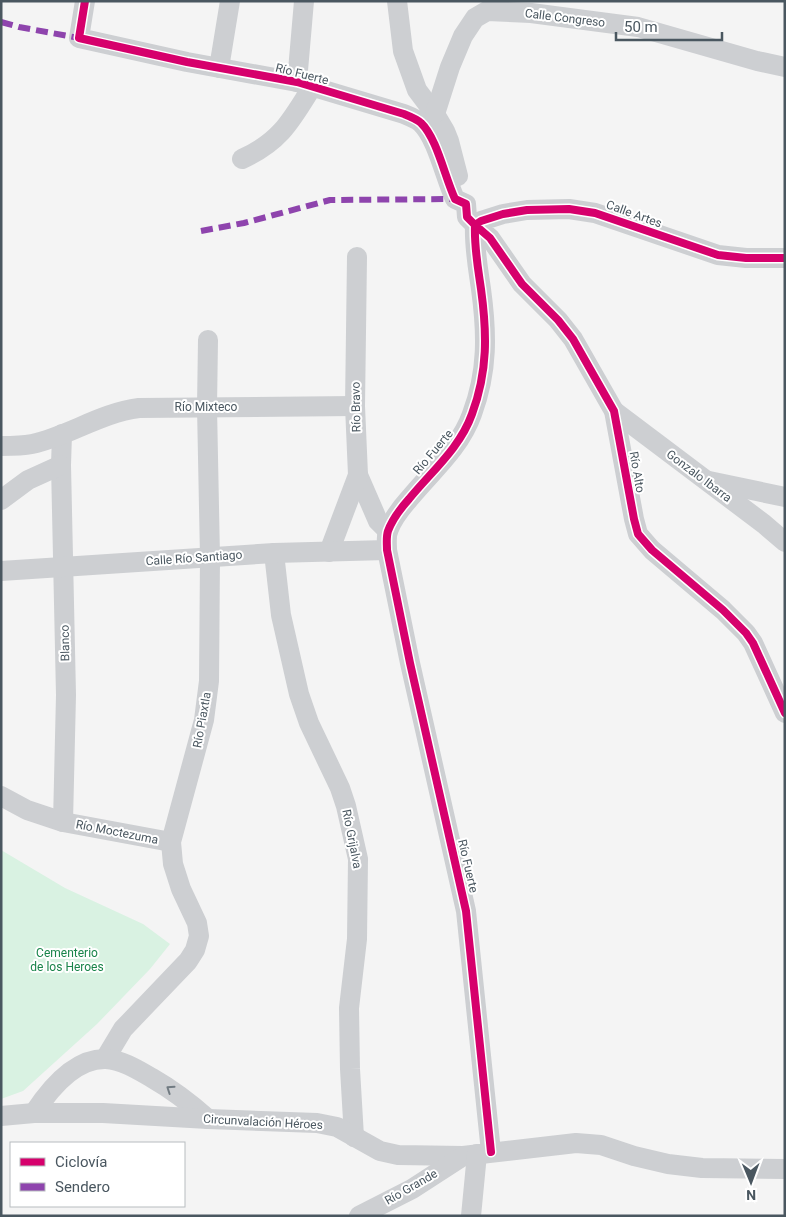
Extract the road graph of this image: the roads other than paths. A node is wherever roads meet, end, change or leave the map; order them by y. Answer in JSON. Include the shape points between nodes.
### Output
{"nodes":[{"id":1,"x":85,"y":1,"type":"edge"},
{"id":2,"x":230,"y":1,"type":"edge"},
{"id":3,"x":304,"y":1,"type":"edge"},
{"id":4,"x":397,"y":1,"type":"edge"},
{"id":5,"x":785,"y":67,"type":"edge"},
{"id":6,"x":219,"y":68,"type":"junction"},
{"id":7,"x":304,"y":84,"type":"junction"},
{"id":8,"x":435,"y":114,"type":"junction"},
{"id":9,"x":242,"y":160,"type":"dead end"},
{"id":10,"x":466,"y":204,"type":"junction"},
{"id":11,"x":475,"y":225,"type":"junction"},
{"id":12,"x":357,"y":257,"type":"dead end"},
{"id":13,"x":785,"y":258,"type":"edge"},
{"id":14,"x":208,"y":340,"type":"dead end"},
{"id":15,"x":355,"y":406,"type":"junction"},
{"id":16,"x":207,"y":407,"type":"junction"},
{"id":17,"x":614,"y":410,"type":"junction"},
{"id":18,"x":62,"y":434,"type":"junction"},
{"id":19,"x":1,"y":446,"type":"edge"},
{"id":20,"x":61,"y":464,"type":"junction"},
{"id":21,"x":358,"y":475,"type":"junction"},
{"id":22,"x":705,"y":481,"type":"junction"},
{"id":23,"x":785,"y":497,"type":"edge"},
{"id":24,"x":1,"y":500,"type":"edge"},
{"id":25,"x":388,"y":541,"type":"junction"},
{"id":26,"x":785,"y":542,"type":"edge"},
{"id":27,"x":328,"y":552,"type":"junction"},
{"id":28,"x":274,"y":553,"type":"junction"},
{"id":29,"x":210,"y":557,"type":"junction"},
{"id":30,"x":64,"y":566,"type":"junction"},
{"id":31,"x":1,"y":571,"type":"edge"},
{"id":32,"x":785,"y":713,"type":"edge"},
{"id":33,"x":1,"y":796,"type":"edge"},
{"id":34,"x":63,"y":822,"type":"junction"},
{"id":35,"x":171,"y":842,"type":"junction"},
{"id":36,"x":105,"y":1059,"type":"junction"},
{"id":37,"x":34,"y":1113,"type":"junction"},
{"id":38,"x":1,"y":1116,"type":"edge"},
{"id":39,"x":208,"y":1120,"type":"junction"},
{"id":40,"x":354,"y":1137,"type":"junction"},
{"id":41,"x":477,"y":1154,"type":"junction"},
{"id":42,"x":785,"y":1169,"type":"edge"},
{"id":43,"x":359,"y":1216,"type":"edge"},
{"id":44,"x":471,"y":1216,"type":"edge"}],
"edges":[{"from":1,"to":6,"type":"street","name":"Río Fuerte","via":[[79,38]]},
{"from":2,"to":6,"type":"street"},
{"from":3,"to":7,"type":"street"},
{"from":4,"to":8,"type":"street","via":[[403,51],[417,90]]},
{"from":5,"to":8,"type":"street","name":"Calle Congreso","via":[[638,27],[530,13],[487,11],[475,18],[463,36]]},
{"from":6,"to":7,"type":"street","name":"Río Fuerte"},
{"from":7,"to":9,"type":"street","via":[[289,124],[276,138]]},
{"from":7,"to":10,"type":"street","name":"Río Fuerte","via":[[404,114],[420,122],[434,142],[455,199]]},
{"from":8,"to":10,"type":"street","via":[[450,141]]},
{"from":10,"to":11,"type":"street","name":"Río Fuerte","via":[[467,217]]},
{"from":11,"to":13,"type":"street","name":"Calle Artes","via":[[502,214],[527,210],[595,212],[718,255]]},
{"from":11,"to":17,"type":"street","name":"Río Alto","via":[[490,238],[522,284],[573,339]]},
{"from":11,"to":25,"type":"street","name":"Río Fuerte","via":[[485,349],[478,394],[460,438],[401,508]]},
{"from":12,"to":15,"type":"street","name":"Río Bravo"},
{"from":14,"to":16,"type":"street","name":"Río Piaxtla"},
{"from":15,"to":16,"type":"street","name":"Río Mixteco"},
{"from":15,"to":21,"type":"street","name":"Río Bravo"},
{"from":16,"to":18,"type":"street","name":"Río Mixteco","via":[[122,410]]},
{"from":16,"to":29,"type":"street","name":"Río Piaxtla"},
{"from":17,"to":22,"type":"street","name":"Gonzalo Ibarra"},
{"from":17,"to":32,"type":"street","name":"Río Alto","via":[[638,534],[741,627],[752,643]]},
{"from":18,"to":19,"type":"street","name":"Río Mixteco","via":[[30,445]]},
{"from":18,"to":20,"type":"street","name":"Blanco"},
{"from":20,"to":24,"type":"street","via":[[28,480]]},
{"from":20,"to":30,"type":"street","name":"Blanco"},
{"from":21,"to":25,"type":"street"},
{"from":21,"to":27,"type":"street","name":"Río Bravo"},
{"from":22,"to":23,"type":"street"},
{"from":22,"to":26,"type":"street","name":"Gonzalo Ibarra"},
{"from":25,"to":27,"type":"street","name":"Calle Río Santiago"},
{"from":25,"to":41,"type":"street","name":"Río Fuerte","via":[[410,663],[466,911]]},
{"from":27,"to":28,"type":"street","name":"Calle Río Santiago"},
{"from":28,"to":29,"type":"street","name":"Calle Río Santiago"},
{"from":28,"to":40,"type":"street","name":"Río Grijalva","via":[[281,615],[299,694],[340,788],[358,859],[357,939],[349,1008]]},
{"from":29,"to":30,"type":"street","name":"Calle Río Santiago"},
{"from":29,"to":35,"type":"street","name":"Río Piaxtla","via":[[208,681],[204,720]]},
{"from":30,"to":31,"type":"street","name":"Calle Río Santiago"},
{"from":30,"to":34,"type":"street","name":"Blanco","via":[[66,695]]},
{"from":33,"to":34,"type":"street","name":"Río Moctezuma","via":[[27,810]]},
{"from":34,"to":35,"type":"street","name":"Río Moctezuma"},
{"from":35,"to":36,"type":"street","name":"Río Piaxtla","via":[[173,864],[181,889],[197,923],[199,936],[195,950],[123,1029]]},
{"from":36,"to":37,"type":"street","via":[[84,1064],[66,1074]]},
{"from":39,"to":36,"type":"street","one_way":true,"via":[[190,1103],[145,1074],[126,1064]]},
{"from":37,"to":38,"type":"street","name":"Circunvalación Héroes"},
{"from":37,"to":39,"type":"street","name":"Circunvalación Héroes","via":[[103,1113]]},
{"from":39,"to":40,"type":"street","name":"Circunvalación Héroes","via":[[316,1123],[337,1127]]},
{"from":40,"to":41,"type":"street","name":"Circunvalación Héroes","via":[[380,1151],[398,1155]]},
{"from":41,"to":42,"type":"street","name":"Circunvalación Héroes","via":[[576,1143],[600,1145],[668,1164],[702,1168]]},
{"from":41,"to":43,"type":"street","name":"Río Grande"},
{"from":41,"to":44,"type":"street","name":"Río Fuerte"}]}
